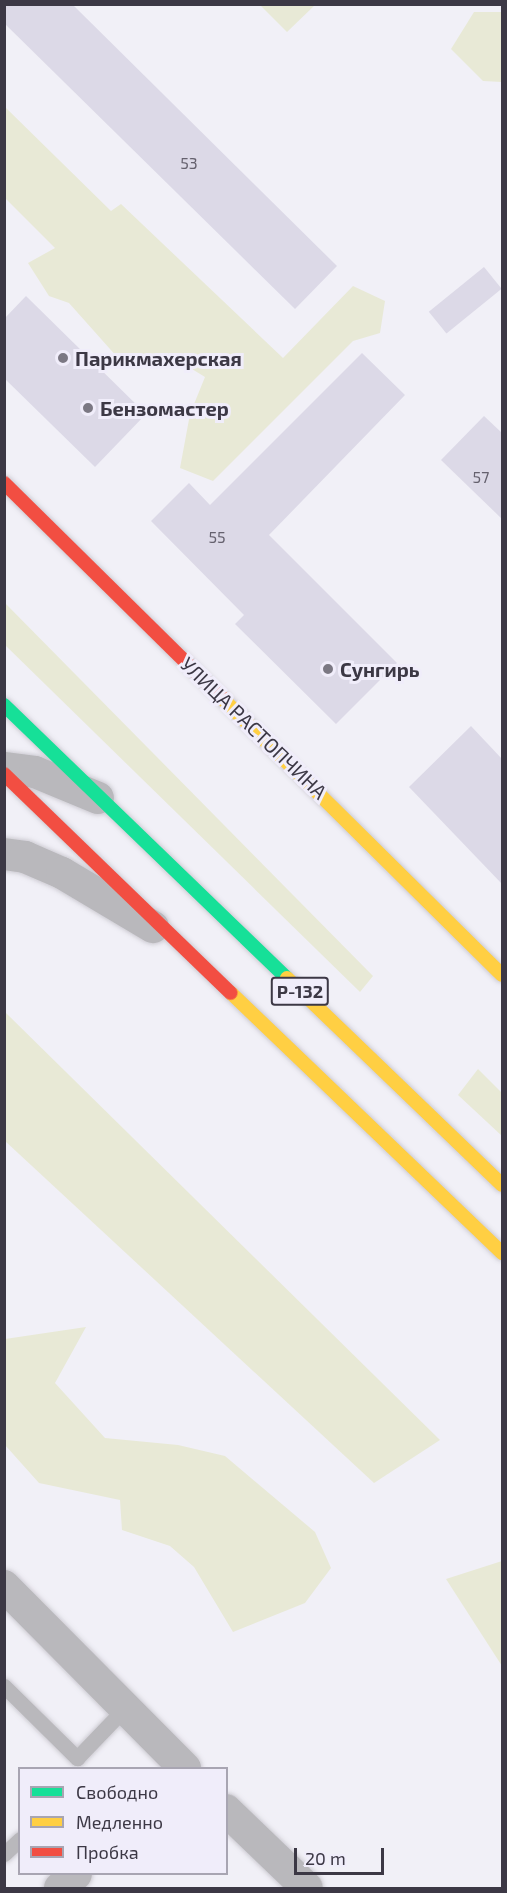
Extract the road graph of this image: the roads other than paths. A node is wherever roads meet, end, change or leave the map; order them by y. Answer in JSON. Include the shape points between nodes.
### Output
{"nodes":[{"id":1,"x":4,"y":483,"type":"edge"},
{"id":2,"x":4,"y":705,"type":"edge"},
{"id":3,"x":4,"y":768,"type":"edge"},
{"id":4,"x":4,"y":774,"type":"edge"},
{"id":5,"x":98,"y":798,"type":"junction"},
{"id":6,"x":4,"y":854,"type":"edge"},
{"id":7,"x":182,"y":944,"type":"junction"},
{"id":8,"x":502,"y":975,"type":"edge"},
{"id":9,"x":502,"y":1185,"type":"edge"},
{"id":10,"x":502,"y":1253,"type":"edge"},
{"id":11,"x":4,"y":1586,"type":"edge"},
{"id":12,"x":4,"y":1686,"type":"edge"},
{"id":13,"x":125,"y":1708,"type":"junction"},
{"id":14,"x":79,"y":1763,"type":"edge"},
{"id":15,"x":184,"y":1767,"type":"edge"},
{"id":16,"x":228,"y":1812,"type":"edge"},
{"id":17,"x":18,"y":1841,"type":"edge"},
{"id":18,"x":4,"y":1854,"type":"edge"},
{"id":19,"x":75,"y":1875,"type":"edge"},
{"id":20,"x":60,"y":1888,"type":"edge"},
{"id":21,"x":307,"y":1888,"type":"edge"}],
"edges":[{"from":1,"to":8,"type":"main road","name":"УЛИЦА РАСТОПЧИНА"},
{"from":2,"to":5,"type":"main road","number":"Р-132"},
{"from":3,"to":5,"type":"street","via":[[34,772]]},
{"from":4,"to":7,"type":"main road","number":"Р-132"},
{"from":5,"to":9,"type":"main road","number":"Р-132"},
{"from":6,"to":7,"type":"street","via":[[25,857],[62,873]]},
{"from":7,"to":10,"type":"main road","number":"Р-132"},
{"from":11,"to":13,"type":"street"},
{"from":12,"to":14,"type":"lane"},
{"from":13,"to":14,"type":"lane"},
{"from":13,"to":15,"type":"street"},
{"from":16,"to":21,"type":"street"},
{"from":17,"to":18,"type":"lane"},
{"from":19,"to":20,"type":"street"}]}
